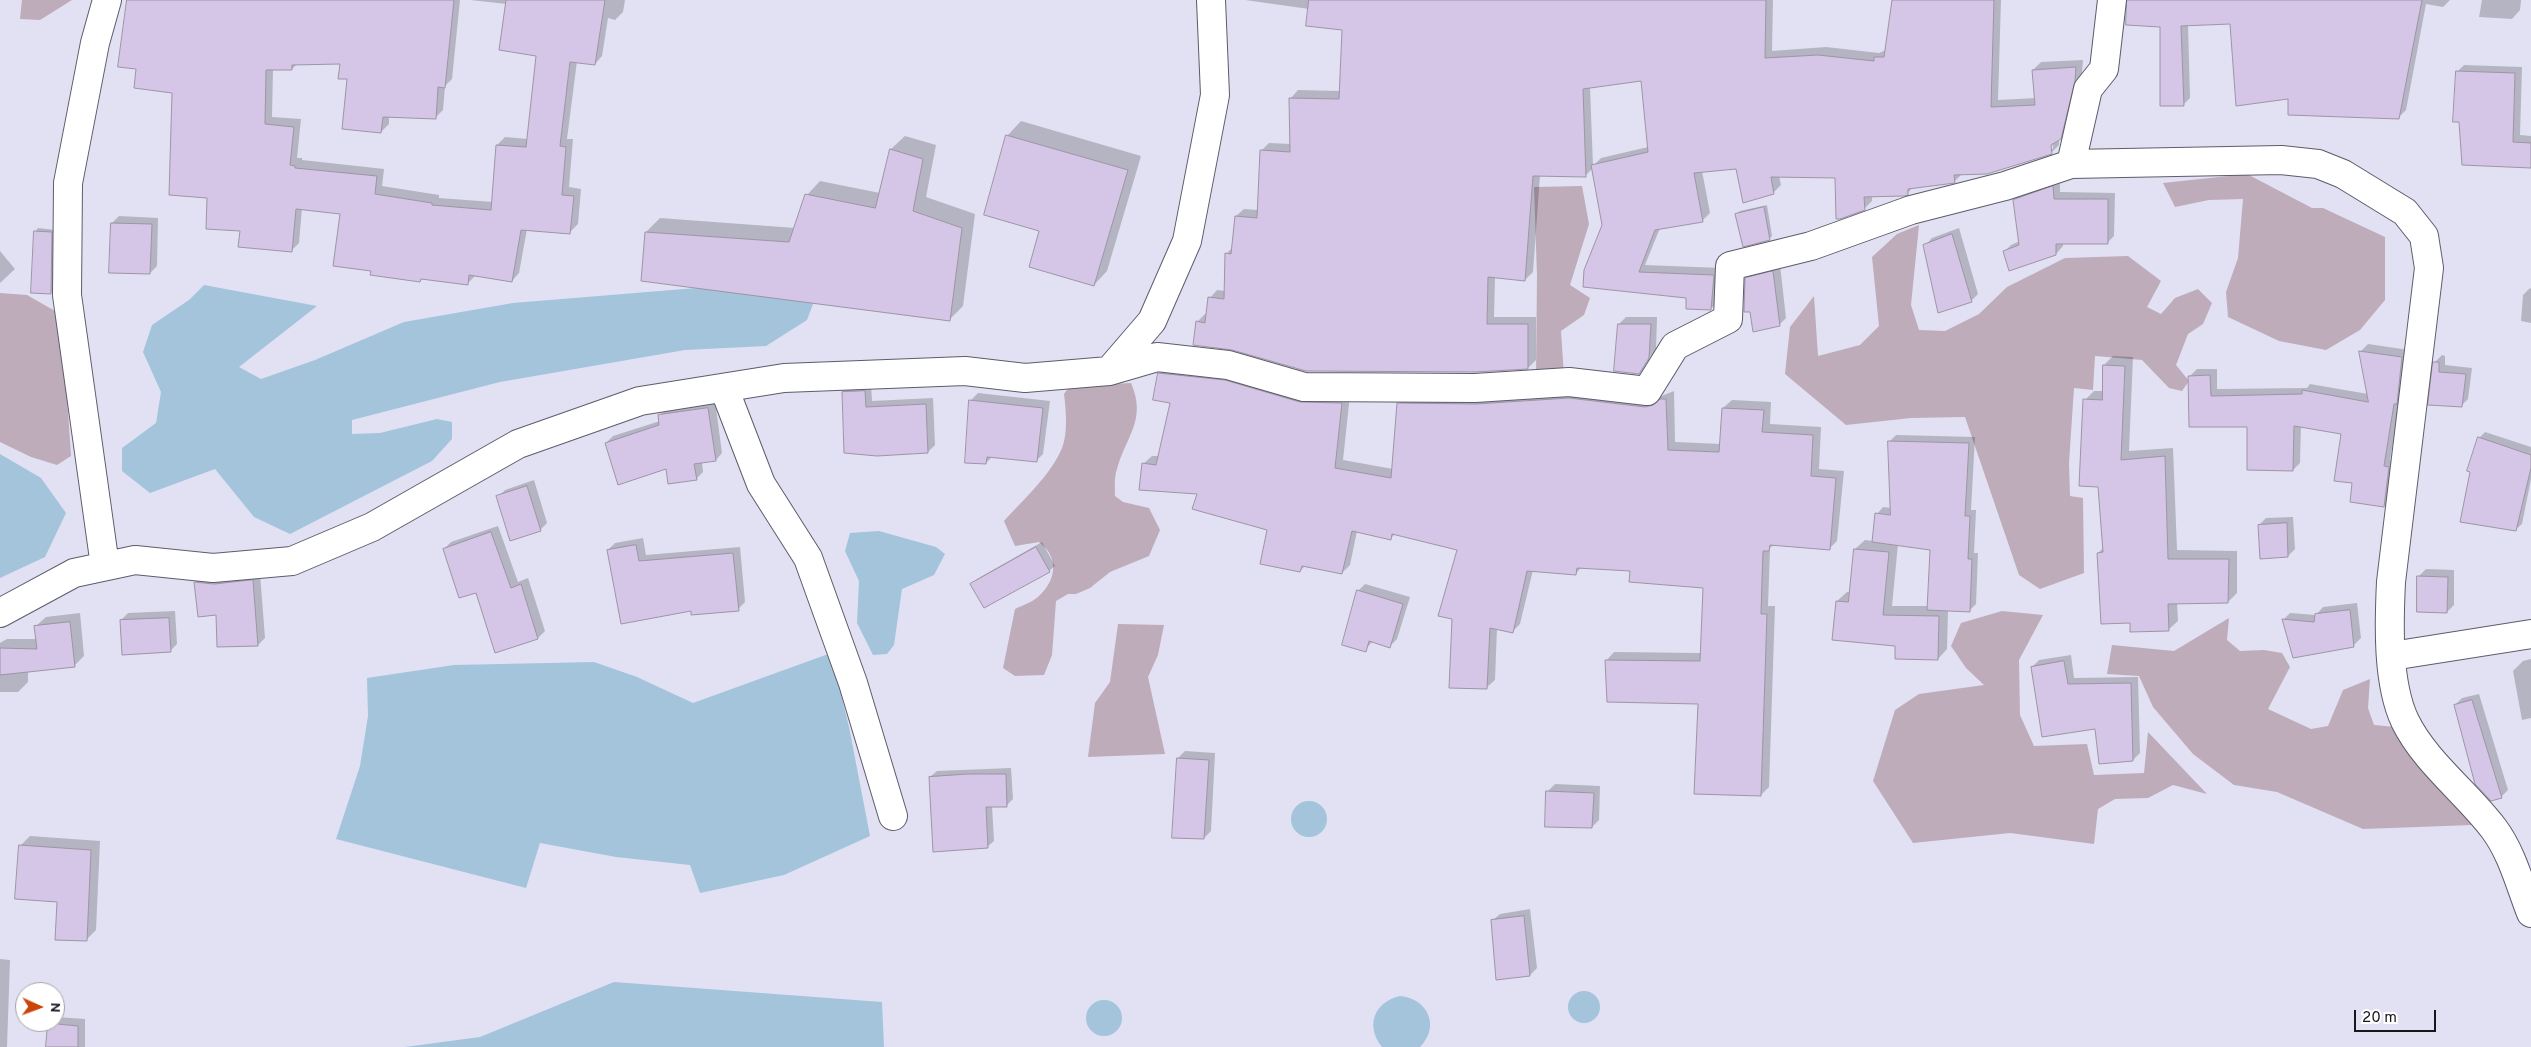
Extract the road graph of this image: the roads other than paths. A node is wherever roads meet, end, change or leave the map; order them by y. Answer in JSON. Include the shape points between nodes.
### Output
{"nodes":[{"id":1,"x":107,"y":0,"type":"edge"},
{"id":2,"x":1211,"y":0,"type":"edge"},
{"id":3,"x":2112,"y":0,"type":"edge"},
{"id":4,"x":2071,"y":164,"type":"junction"},
{"id":5,"x":1109,"y":371,"type":"junction"},
{"id":6,"x":724,"y":388,"type":"junction"},
{"id":7,"x":105,"y":566,"type":"junction"},
{"id":8,"x":0,"y":613,"type":"edge"},
{"id":9,"x":2531,"y":634,"type":"edge"},
{"id":10,"x":2392,"y":656,"type":"junction"},
{"id":11,"x":893,"y":816,"type":"dead end"},
{"id":12,"x":2531,"y":913,"type":"edge"}],
"edges":[{"from":1,"to":7,"type":"street","via":[[95,43],[68,182],[66,295]]},
{"from":2,"to":5,"type":"street","via":[[1215,94],[1187,241],[1152,321]]},
{"from":3,"to":4,"type":"street","via":[[2104,69],[2088,89]]},
{"from":4,"to":5,"type":"street","via":[[2005,186],[1911,210],[1811,246],[1730,266],[1728,319],[1674,346],[1647,391],[1570,382],[1475,388],[1304,387],[1228,365],[1157,357]]},
{"from":4,"to":10,"type":"street","via":[[2282,160],[2318,164],[2343,174],[2405,212],[2424,236],[2429,268],[2391,582],[2389,623]]},
{"from":5,"to":6,"type":"street","via":[[1025,378],[965,371],[803,377]]},
{"from":6,"to":7,"type":"street","via":[[640,401],[518,444],[372,527],[292,561],[213,568],[135,560]]},
{"from":6,"to":11,"type":"street","via":[[752,466],[808,558],[840,642]]},
{"from":7,"to":8,"type":"street","via":[[74,573]]},
{"from":9,"to":10,"type":"street"},
{"from":10,"to":12,"type":"street","via":[[2396,691],[2405,720],[2418,743],[2496,831],[2508,852]]}]}
